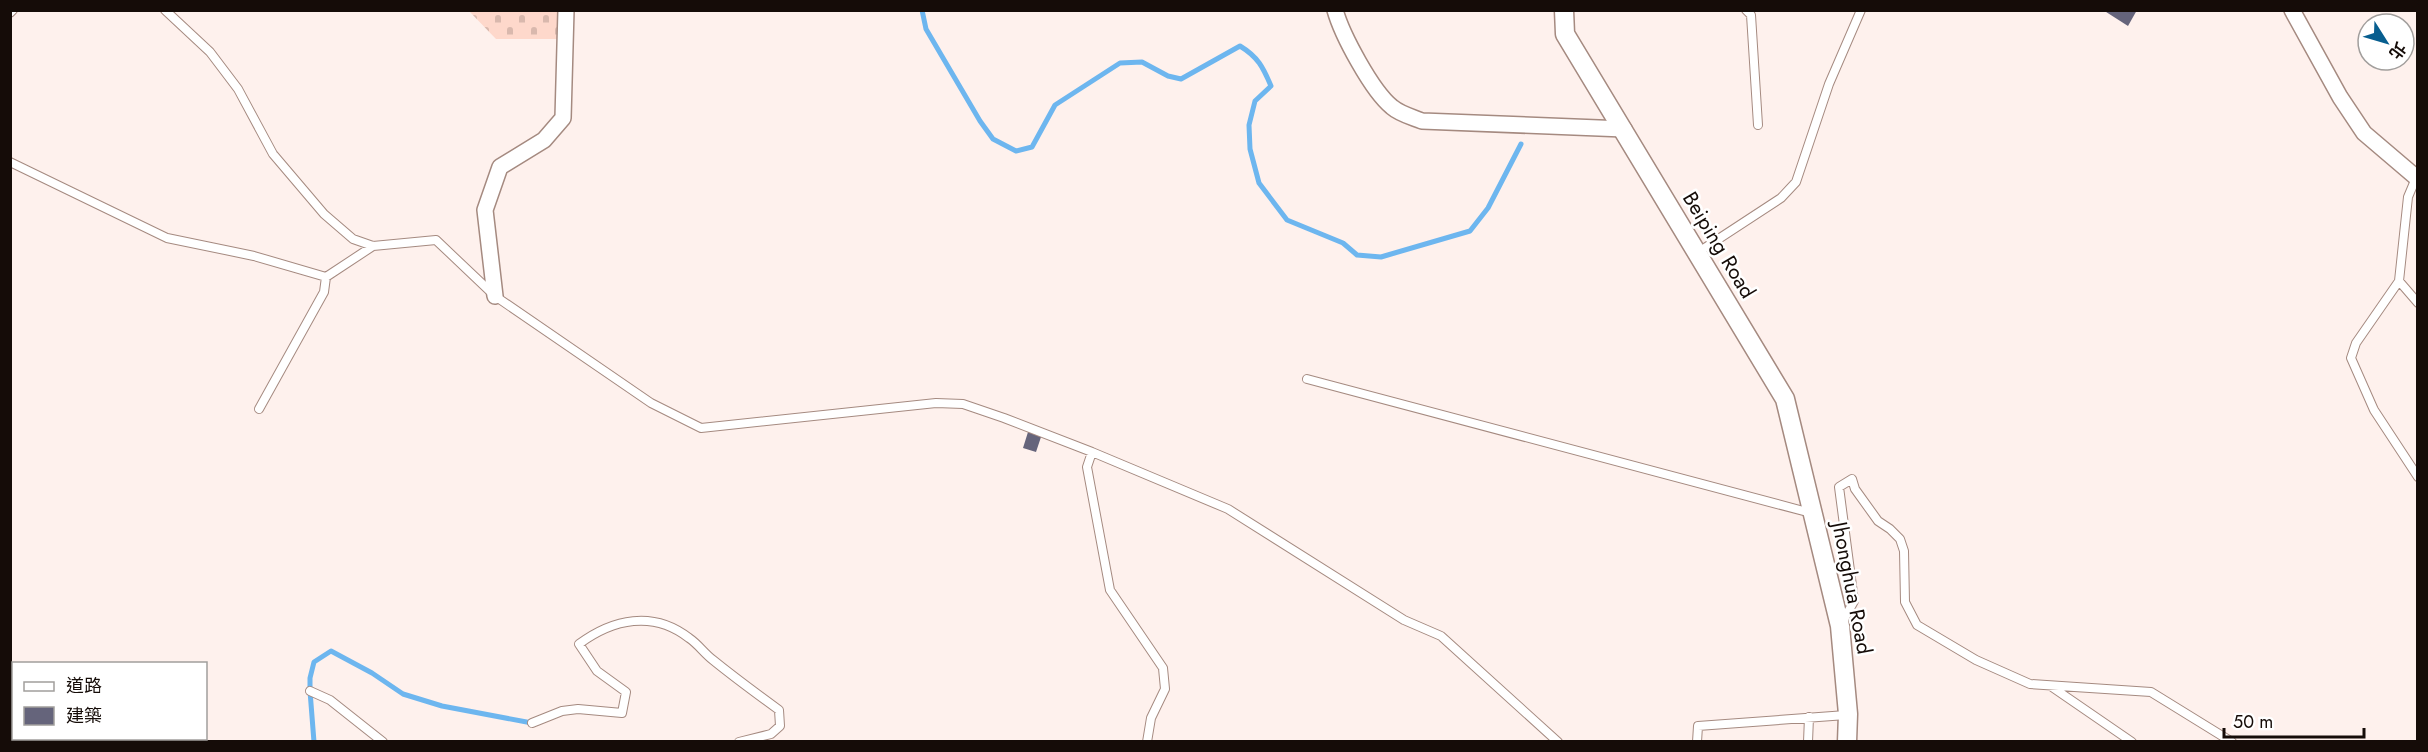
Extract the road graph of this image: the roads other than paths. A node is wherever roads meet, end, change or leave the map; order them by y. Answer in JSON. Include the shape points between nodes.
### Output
{"nodes":[{"id":1,"x":165,"y":10,"type":"edge"},
{"id":2,"x":566,"y":10,"type":"edge"},
{"id":3,"x":1335,"y":10,"type":"edge"},
{"id":4,"x":1564,"y":10,"type":"edge"},
{"id":5,"x":1746,"y":10,"type":"edge"},
{"id":6,"x":1862,"y":10,"type":"edge"},
{"id":7,"x":2292,"y":10,"type":"edge"},
{"id":8,"x":1758,"y":125,"type":"dead end"},
{"id":9,"x":1624,"y":129,"type":"junction"},
{"id":10,"x":10,"y":162,"type":"edge"},
{"id":11,"x":2417,"y":179,"type":"edge"},
{"id":12,"x":373,"y":246,"type":"junction"},
{"id":13,"x":1697,"y":253,"type":"junction"},
{"id":14,"x":326,"y":277,"type":"junction"},
{"id":15,"x":2399,"y":281,"type":"junction"},
{"id":16,"x":495,"y":296,"type":"junction"},
{"id":17,"x":2418,"y":303,"type":"edge"},
{"id":18,"x":1307,"y":379,"type":"dead end"},
{"id":19,"x":260,"y":409,"type":"dead end"},
{"id":20,"x":1092,"y":452,"type":"junction"},
{"id":21,"x":2418,"y":477,"type":"edge"},
{"id":22,"x":1815,"y":514,"type":"junction"},
{"id":23,"x":1840,"y":626,"type":"junction"},
{"id":24,"x":2050,"y":686,"type":"junction"},
{"id":25,"x":310,"y":691,"type":"dead end"},
{"id":26,"x":1848,"y":714,"type":"junction"},
{"id":27,"x":1809,"y":717,"type":"junction"},
{"id":28,"x":532,"y":723,"type":"dead end"},
{"id":29,"x":383,"y":741,"type":"edge"},
{"id":30,"x":739,"y":741,"type":"edge"},
{"id":31,"x":1147,"y":741,"type":"edge"},
{"id":32,"x":1558,"y":741,"type":"edge"},
{"id":33,"x":1697,"y":741,"type":"edge"},
{"id":34,"x":1808,"y":741,"type":"edge"},
{"id":35,"x":1847,"y":741,"type":"edge"},
{"id":36,"x":2132,"y":741,"type":"edge"},
{"id":37,"x":2232,"y":741,"type":"edge"}],
"edges":[{"from":1,"to":12,"type":"lane","via":[[210,52],[238,89],[273,154],[324,214],[353,239]]},
{"from":2,"to":16,"type":"street","via":[[563,118],[544,140],[500,167],[485,210]]},
{"from":3,"to":9,"type":"street","via":[[1378,94],[1394,109],[1422,121]]},
{"from":4,"to":9,"type":"street","name":"Beiping Road","via":[[1565,34]]},
{"from":5,"to":8,"type":"lane","via":[[1751,15]]},
{"from":6,"to":13,"type":"lane","via":[[1829,84],[1796,182],[1781,198]]},
{"from":7,"to":11,"type":"street","via":[[2364,133]]},
{"from":9,"to":13,"type":"street","name":"Beiping Road"},
{"from":10,"to":14,"type":"lane","via":[[167,238],[254,256]]},
{"from":11,"to":15,"type":"lane","via":[[2408,197]]},
{"from":12,"to":14,"type":"lane"},
{"from":12,"to":16,"type":"lane","via":[[436,240]]},
{"from":13,"to":22,"type":"street","name":"Beiping Road","via":[[1785,399]]},
{"from":14,"to":19,"type":"lane","via":[[324,292]]},
{"from":15,"to":17,"type":"lane"},
{"from":15,"to":21,"type":"lane","via":[[2356,343],[2351,358],[2374,410]]},
{"from":16,"to":20,"type":"lane","via":[[651,403],[701,428],[899,406],[963,404]]},
{"from":18,"to":22,"type":"lane"},
{"from":20,"to":31,"type":"lane","via":[[1087,467],[1110,590],[1163,668],[1165,689],[1151,718]]},
{"from":20,"to":32,"type":"lane","via":[[1228,509],[1404,620],[1440,636]]},
{"from":22,"to":23,"type":"street","name":"Jhonghua Road"},
{"from":23,"to":24,"type":"lane","via":[[1854,601],[1839,487],[1852,479],[1878,521],[1900,539],[1904,551],[1905,602],[1917,625],[1976,660],[2030,684]]},
{"from":23,"to":26,"type":"street","name":"Jhonghua Road"},
{"from":24,"to":36,"type":"lane"},
{"from":24,"to":37,"type":"lane","via":[[2151,692]]},
{"from":25,"to":29,"type":"lane","via":[[330,700]]},
{"from":26,"to":27,"type":"lane"},
{"from":26,"to":35,"type":"street","name":"Jhonghua Road"},
{"from":27,"to":33,"type":"lane","via":[[1698,726]]},
{"from":27,"to":34,"type":"lane"},
{"from":28,"to":30,"type":"lane","via":[[578,709],[622,714],[627,692],[597,670],[579,644],[604,628],[640,620],[664,624],[689,637],[711,659],[779,710],[780,726],[771,734]]}]}
